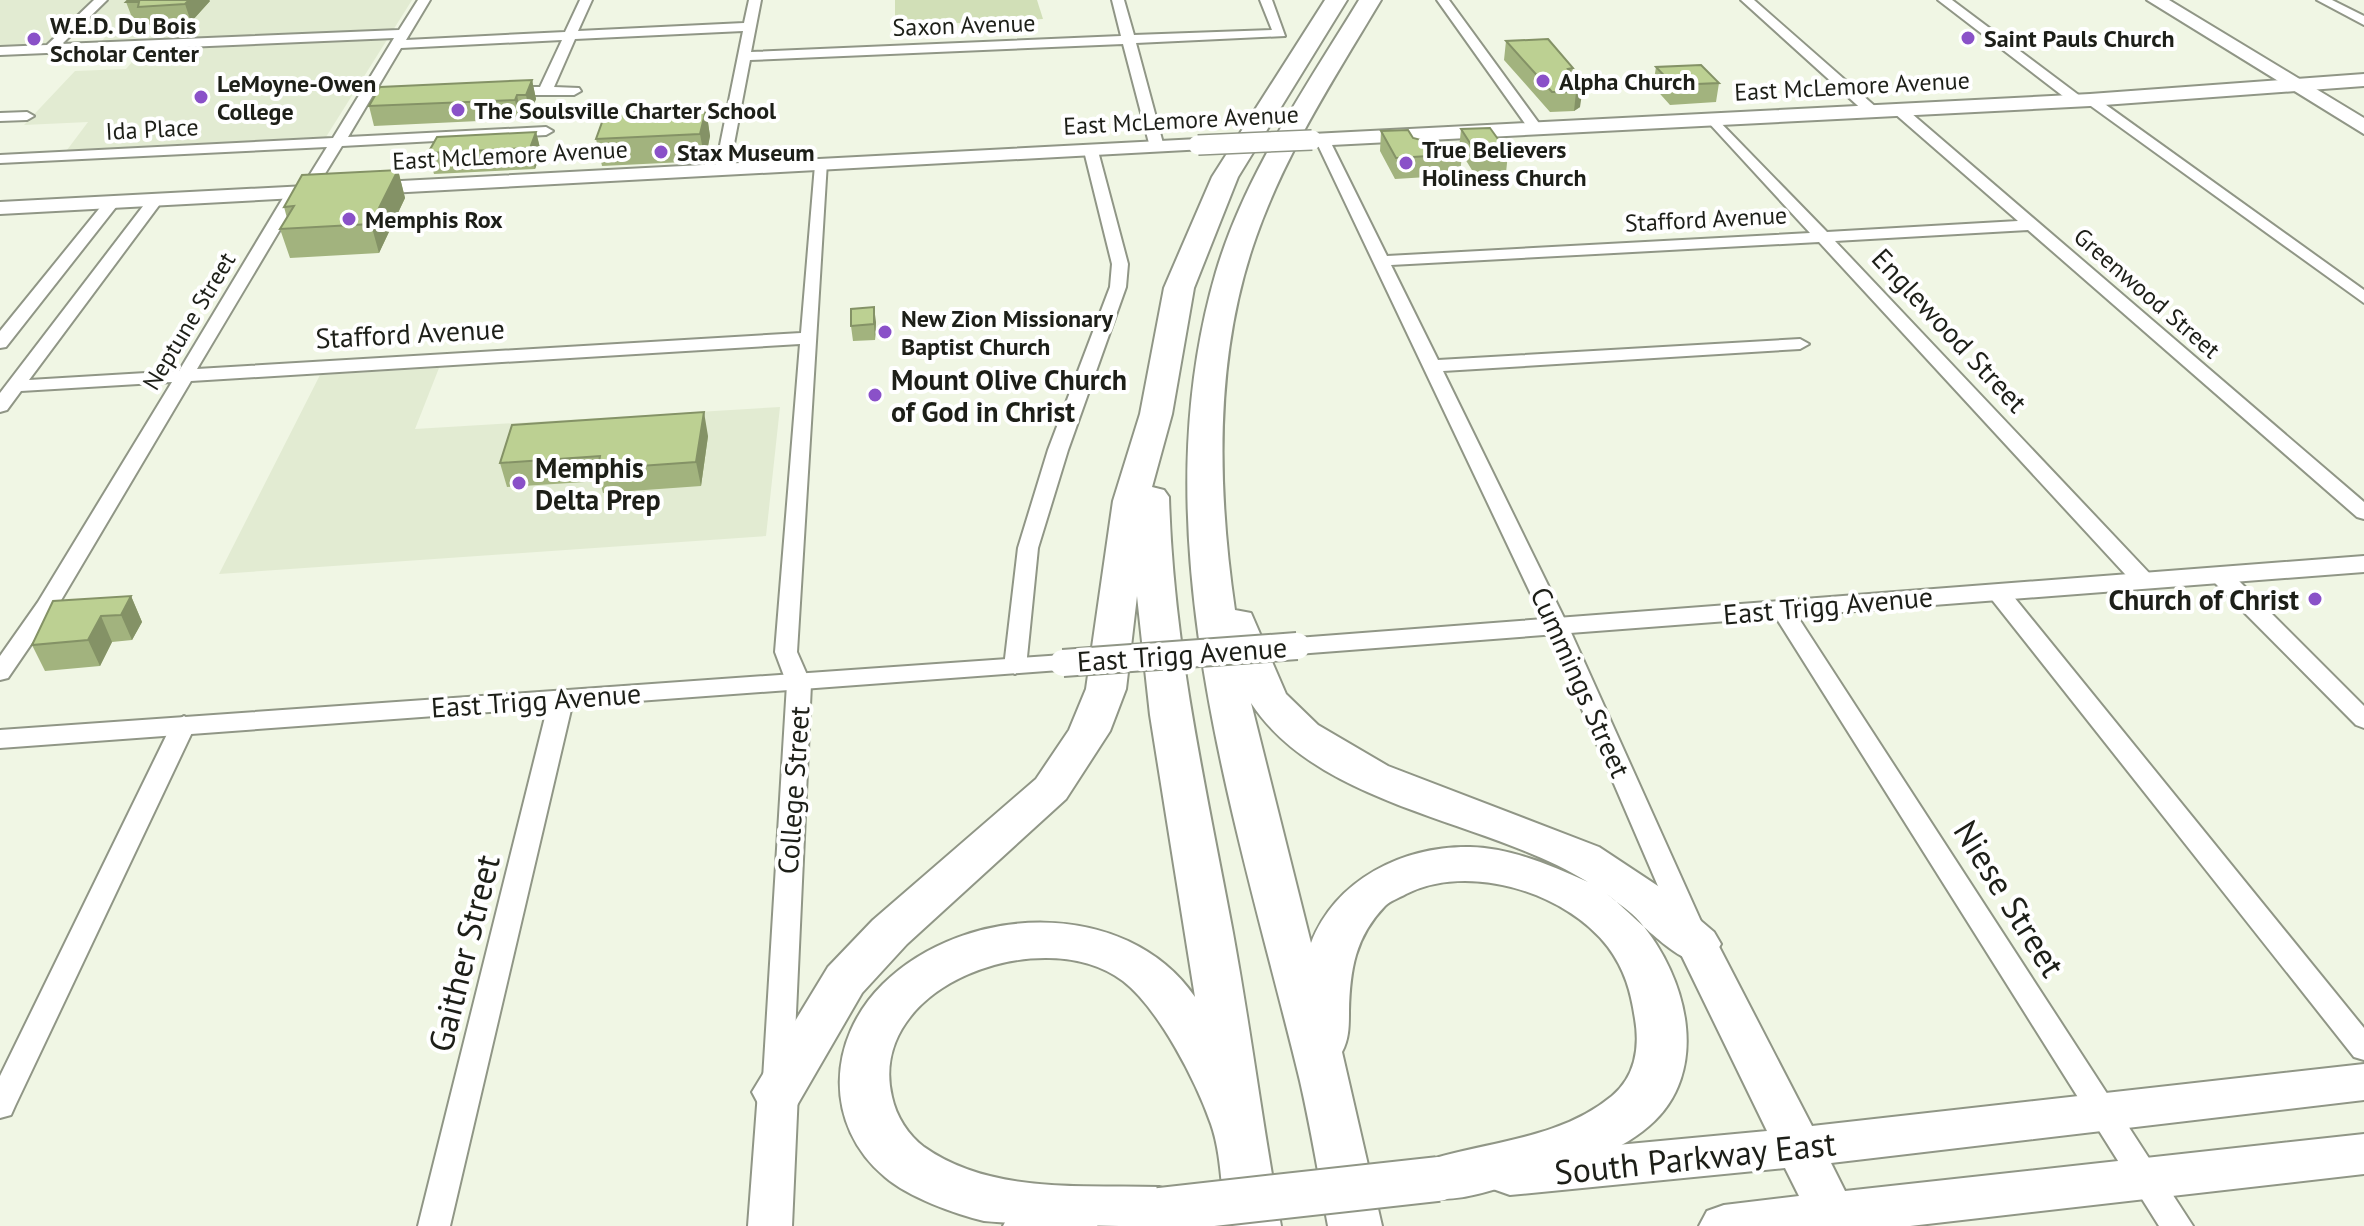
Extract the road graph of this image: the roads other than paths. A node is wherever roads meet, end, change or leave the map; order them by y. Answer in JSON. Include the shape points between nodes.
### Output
{"nodes":[{"id":1,"x":101,"y":0,"type":"edge"},
{"id":2,"x":424,"y":0,"type":"edge"},
{"id":3,"x":586,"y":0,"type":"edge"},
{"id":4,"x":755,"y":0,"type":"edge"},
{"id":5,"x":1118,"y":0,"type":"edge"},
{"id":6,"x":1266,"y":0,"type":"edge"},
{"id":7,"x":1336,"y":0,"type":"edge"},
{"id":8,"x":1370,"y":0,"type":"edge"},
{"id":9,"x":1443,"y":0,"type":"edge"},
{"id":10,"x":1747,"y":0,"type":"edge"},
{"id":11,"x":1944,"y":0,"type":"edge"},
{"id":12,"x":2156,"y":0,"type":"edge"},
{"id":13,"x":2329,"y":3,"type":"edge"},
{"id":14,"x":2364,"y":3,"type":"edge"},
{"id":15,"x":2364,"y":21,"type":"edge"},
{"id":16,"x":749,"y":27,"type":"junction"},
{"id":17,"x":571,"y":36,"type":"junction"},
{"id":18,"x":400,"y":39,"type":"junction"},
{"id":19,"x":1131,"y":40,"type":"junction"},
{"id":20,"x":51,"y":48,"type":"junction"},
{"id":21,"x":0,"y":51,"type":"edge"},
{"id":22,"x":745,"y":56,"type":"junction"},
{"id":23,"x":2364,"y":80,"type":"edge"},
{"id":24,"x":2298,"y":87,"type":"junction"},
{"id":25,"x":546,"y":89,"type":"junction"},
{"id":26,"x":574,"y":91,"type":"dead end"},
{"id":27,"x":486,"y":92,"type":"edge"},
{"id":28,"x":2084,"y":100,"type":"junction"},
{"id":29,"x":1899,"y":110,"type":"junction"},
{"id":30,"x":1872,"y":111,"type":"junction"},
{"id":31,"x":27,"y":116,"type":"dead end"},
{"id":32,"x":0,"y":117,"type":"edge"},
{"id":33,"x":1713,"y":119,"type":"junction"},
{"id":34,"x":2364,"y":127,"type":"edge"},
{"id":35,"x":1536,"y":129,"type":"junction"},
{"id":36,"x":546,"y":131,"type":"dead end"},
{"id":37,"x":1317,"y":140,"type":"junction"},
{"id":38,"x":337,"y":141,"type":"junction"},
{"id":39,"x":1157,"y":147,"type":"junction"},
{"id":40,"x":1091,"y":151,"type":"junction"},
{"id":41,"x":0,"y":159,"type":"edge"},
{"id":42,"x":822,"y":165,"type":"junction"},
{"id":43,"x":722,"y":170,"type":"junction"},
{"id":44,"x":294,"y":193,"type":"junction"},
{"id":45,"x":155,"y":200,"type":"junction"},
{"id":46,"x":112,"y":202,"type":"junction"},
{"id":47,"x":0,"y":208,"type":"edge"},
{"id":48,"x":2032,"y":225,"type":"junction"},
{"id":49,"x":1822,"y":237,"type":"junction"},
{"id":50,"x":1383,"y":261,"type":"junction"},
{"id":51,"x":2364,"y":298,"type":"edge"},
{"id":52,"x":77,"y":304,"type":"junction"},
{"id":53,"x":29,"y":306,"type":"junction"},
{"id":54,"x":61,"y":325,"type":"junction"},
{"id":55,"x":13,"y":327,"type":"junction"},
{"id":56,"x":808,"y":338,"type":"junction"},
{"id":57,"x":0,"y":343,"type":"edge"},
{"id":58,"x":1800,"y":344,"type":"dead end"},
{"id":59,"x":1434,"y":366,"type":"junction"},
{"id":60,"x":185,"y":375,"type":"junction"},
{"id":61,"x":14,"y":386,"type":"junction"},
{"id":62,"x":0,"y":406,"type":"edge"},
{"id":63,"x":1154,"y":422,"type":"junction"},
{"id":64,"x":2364,"y":513,"type":"edge"},
{"id":65,"x":2364,"y":564,"type":"edge"},
{"id":66,"x":2221,"y":576,"type":"junction"},
{"id":67,"x":1214,"y":581,"type":"junction"},
{"id":68,"x":2144,"y":581,"type":"junction"},
{"id":69,"x":1997,"y":591,"type":"junction"},
{"id":70,"x":1781,"y":608,"type":"junction"},
{"id":71,"x":1558,"y":628,"type":"junction"},
{"id":72,"x":1015,"y":667,"type":"junction"},
{"id":73,"x":0,"y":673,"type":"edge"},
{"id":74,"x":799,"y":684,"type":"junction"},
{"id":75,"x":562,"y":697,"type":"junction"},
{"id":76,"x":2364,"y":720,"type":"edge"},
{"id":77,"x":184,"y":724,"type":"junction"},
{"id":78,"x":0,"y":739,"type":"edge"},
{"id":79,"x":1697,"y":944,"type":"junction"},
{"id":80,"x":2364,"y":1049,"type":"edge"},
{"id":81,"x":1321,"y":1064,"type":"junction"},
{"id":82,"x":2364,"y":1082,"type":"edge"},
{"id":83,"x":778,"y":1092,"type":"junction"},
{"id":84,"x":0,"y":1106,"type":"edge"},
{"id":85,"x":2100,"y":1110,"type":"junction"},
{"id":86,"x":1234,"y":1118,"type":"junction"},
{"id":87,"x":1801,"y":1147,"type":"junction"},
{"id":88,"x":2364,"y":1154,"type":"edge"},
{"id":89,"x":2144,"y":1178,"type":"junction"},
{"id":90,"x":1438,"y":1179,"type":"junction"},
{"id":91,"x":1159,"y":1210,"type":"junction"},
{"id":92,"x":1835,"y":1220,"type":"edge"},
{"id":93,"x":434,"y":1226,"type":"edge"},
{"id":94,"x":770,"y":1226,"type":"edge"},
{"id":95,"x":1025,"y":1226,"type":"edge"},
{"id":96,"x":1254,"y":1226,"type":"edge"},
{"id":97,"x":1355,"y":1226,"type":"edge"},
{"id":98,"x":1724,"y":1226,"type":"edge"},
{"id":99,"x":2177,"y":1226,"type":"edge"}],
"edges":[{"from":1,"to":20,"type":"street"},
{"from":2,"to":18,"type":"street","name":"Neptune Street"},
{"from":3,"to":17,"type":"street"},
{"from":4,"to":16,"type":"street"},
{"from":5,"to":19,"type":"street"},
{"from":6,"to":19,"type":"street","name":"Saxon Avenue","via":[[1280,33]]},
{"from":7,"to":63,"type":"highway","via":[[1225,177],[1201,231],[1174,308]]},
{"from":8,"to":67,"type":"highway","via":[[1253,206],[1229,277],[1205,421]]},
{"from":9,"to":35,"type":"street"},
{"from":10,"to":30,"type":"street"},
{"from":11,"to":28,"type":"street"},
{"from":12,"to":24,"type":"main road"},
{"from":13,"to":14,"type":"street"},
{"from":13,"to":15,"type":"street"},
{"from":16,"to":17,"type":"street"},
{"from":16,"to":22,"type":"street"},
{"from":17,"to":18,"type":"street"},
{"from":17,"to":25,"type":"street"},
{"from":18,"to":20,"type":"street"},
{"from":18,"to":38,"type":"street","name":"Neptune Street","via":[[372,97]]},
{"from":19,"to":22,"type":"street","name":"Saxon Avenue"},
{"from":19,"to":39,"type":"street"},
{"from":20,"to":21,"type":"street"},
{"from":22,"to":43,"type":"street"},
{"from":23,"to":24,"type":"main road","name":"East McLemore Avenue"},
{"from":24,"to":28,"type":"main road","name":"East McLemore Avenue"},
{"from":24,"to":34,"type":"main road"},
{"from":25,"to":26,"type":"street"},
{"from":25,"to":27,"type":"street"},
{"from":28,"to":29,"type":"main road","name":"East McLemore Avenue"},
{"from":28,"to":51,"type":"street"},
{"from":29,"to":30,"type":"main road","name":"East McLemore Avenue"},
{"from":29,"to":48,"type":"street","name":"Greenwood Street"},
{"from":30,"to":33,"type":"main road","name":"East McLemore Avenue"},
{"from":31,"to":32,"type":"street"},
{"from":33,"to":35,"type":"main road","name":"East McLemore Avenue"},
{"from":33,"to":49,"type":"street","name":"Englewood Street"},
{"from":35,"to":37,"type":"main road","name":"East McLemore Avenue"},
{"from":36,"to":38,"type":"street","name":"Ida Place"},
{"from":37,"to":39,"type":"main road","name":"East McLemore Avenue","bridge":true},
{"from":37,"to":50,"type":"street","name":"Cummings Street"},
{"from":38,"to":41,"type":"street","name":"Ida Place"},
{"from":38,"to":44,"type":"street","name":"Neptune Street","via":[[310,187]]},
{"from":39,"to":40,"type":"main road","name":"East McLemore Avenue"},
{"from":40,"to":42,"type":"main road","name":"East McLemore Avenue"},
{"from":40,"to":72,"type":"street","via":[[1120,264],[1118,287],[1028,548]]},
{"from":42,"to":43,"type":"main road","name":"East McLemore Avenue"},
{"from":42,"to":56,"type":"street","name":"College Street"},
{"from":43,"to":44,"type":"main road","name":"East McLemore Avenue"},
{"from":44,"to":45,"type":"main road","name":"East McLemore Avenue"},
{"from":44,"to":60,"type":"street","name":"Neptune Street"},
{"from":45,"to":46,"type":"main road","name":"East McLemore Avenue"},
{"from":45,"to":52,"type":"street"},
{"from":46,"to":47,"type":"main road","name":"East McLemore Avenue"},
{"from":46,"to":53,"type":"street"},
{"from":48,"to":49,"type":"street","name":"Stafford Avenue"},
{"from":48,"to":64,"type":"street","name":"Greenwood Street"},
{"from":49,"to":50,"type":"street","name":"Stafford Avenue"},
{"from":49,"to":68,"type":"street","name":"Englewood Street"},
{"from":50,"to":59,"type":"street","name":"Cummings Street"},
{"from":52,"to":53,"type":"street"},
{"from":52,"to":54,"type":"street"},
{"from":53,"to":55,"type":"street"},
{"from":54,"to":55,"type":"street"},
{"from":54,"to":61,"type":"street"},
{"from":55,"to":57,"type":"street"},
{"from":56,"to":60,"type":"street","name":"Stafford Avenue"},
{"from":56,"to":74,"type":"street","name":"College Street","via":[[786,652]]},
{"from":58,"to":59,"type":"street"},
{"from":59,"to":71,"type":"street","name":"Cummings Street"},
{"from":60,"to":61,"type":"street","name":"Stafford Avenue"},
{"from":60,"to":73,"type":"street","name":"Neptune Street","via":[[49,602]]},
{"from":61,"to":62,"type":"street"},
{"from":63,"to":83,"type":"highway","via":[[1130,501],[1106,689],[1089,731],[1051,789],[868,952],[819,1020]]},
{"from":63,"to":86,"type":"highway","via":[[1151,546],[1159,629],[1223,1014]]},
{"from":65,"to":66,"type":"street","name":"East Trigg Avenue"},
{"from":66,"to":68,"type":"street","name":"East Trigg Avenue"},
{"from":66,"to":76,"type":"street"},
{"from":67,"to":79,"type":"highway","via":[[1241,627],[1264,694],[1291,725],[1360,768],[1588,861],[1659,908]]},
{"from":67,"to":81,"type":"highway","via":[[1252,800],[1287,952]]},
{"from":68,"to":69,"type":"street","name":"East Trigg Avenue"},
{"from":69,"to":70,"type":"street","name":"East Trigg Avenue"},
{"from":69,"to":80,"type":"street"},
{"from":70,"to":71,"type":"street","name":"East Trigg Avenue"},
{"from":70,"to":85,"type":"street","name":"Niese Street"},
{"from":71,"to":72,"type":"street","name":"East Trigg Avenue","bridge":true},
{"from":71,"to":79,"type":"street","name":"Cummings Street"},
{"from":72,"to":74,"type":"street","name":"East Trigg Avenue"},
{"from":74,"to":75,"type":"street","name":"East Trigg Avenue"},
{"from":74,"to":83,"type":"street","name":"College Street"},
{"from":75,"to":77,"type":"street","name":"East Trigg Avenue"},
{"from":75,"to":93,"type":"street","name":"Gaither Street"},
{"from":77,"to":78,"type":"street","name":"East Trigg Avenue"},
{"from":77,"to":84,"type":"street"},
{"from":79,"to":87,"type":"main road","name":"Cummings Street"},
{"from":81,"to":90,"type":"highway","via":[[1327,978],[1338,934],[1356,907],[1398,878],[1462,864],[1506,867],[1570,890],[1613,922],[1641,958],[1660,1001],[1663,1044],[1657,1073],[1645,1094],[1612,1123],[1564,1146]]},
{"from":81,"to":97,"type":"highway"},
{"from":82,"to":85,"type":"main road","name":"South Parkway East"},
{"from":83,"to":94,"type":"main road","name":"College Street"},
{"from":85,"to":87,"type":"main road","name":"South Parkway East"},
{"from":85,"to":89,"type":"street","name":"Niese Street"},
{"from":86,"to":91,"type":"highway","via":[[1170,998],[1141,969],[1083,943],[1016,939],[971,949],[928,970],[884,1013],[866,1053],[864,1091],[879,1131],[910,1164],[940,1183],[991,1199]]},
{"from":86,"to":96,"type":"highway"},
{"from":87,"to":90,"type":"main road","name":"South Parkway East","via":[[1541,1174]]},
{"from":87,"to":92,"type":"main road","name":"Cummings Street"},
{"from":88,"to":89,"type":"main road"},
{"from":89,"to":92,"type":"main road"},
{"from":89,"to":99,"type":"street","name":"Niese Street"},
{"from":90,"to":91,"type":"main road","name":"South Parkway East","bridge":true},
{"from":91,"to":95,"type":"main road","name":"South Parkway East"},
{"from":92,"to":98,"type":"main road"}]}
